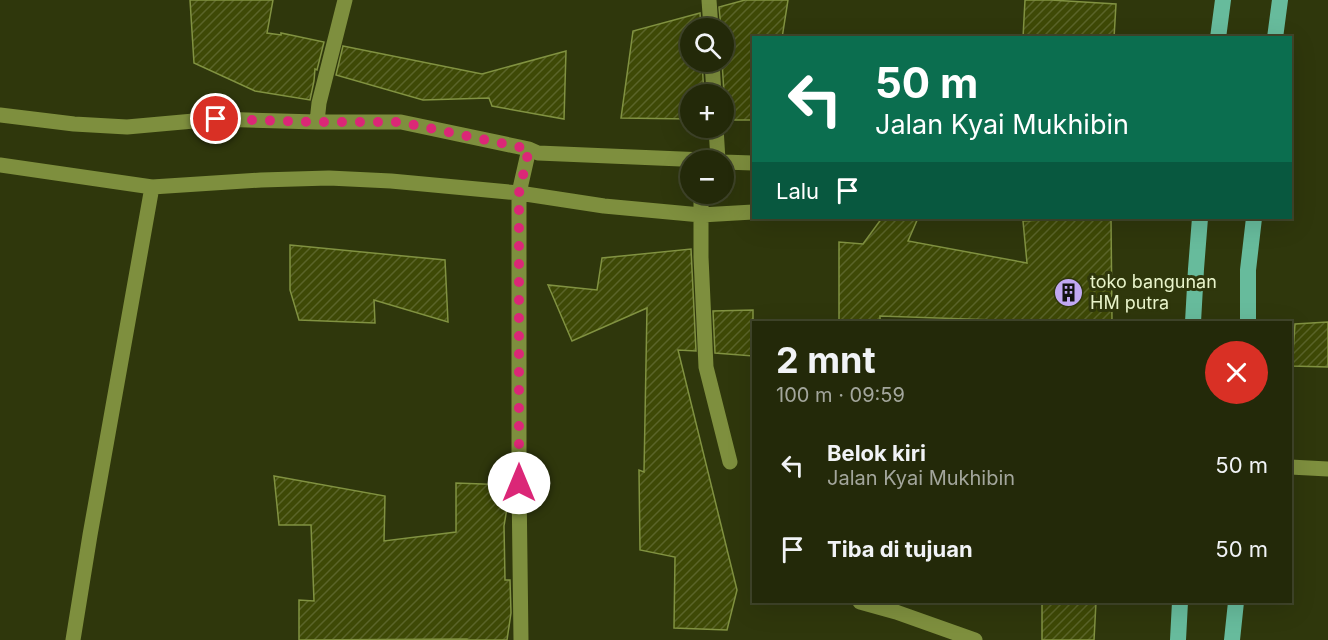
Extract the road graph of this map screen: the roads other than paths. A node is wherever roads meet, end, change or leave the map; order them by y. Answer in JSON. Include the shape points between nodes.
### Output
{"nodes":[{"id":1,"x":345,"y":0,"type":"edge"},
{"id":2,"x":709,"y":0,"type":"edge"},
{"id":3,"x":1223,"y":0,"type":"edge"},
{"id":4,"x":1280,"y":0,"type":"edge"},
{"id":5,"x":710,"y":18,"type":"edge"},
{"id":6,"x":1218,"y":36,"type":"edge"},
{"id":7,"x":1275,"y":36,"type":"edge"},
{"id":8,"x":0,"y":115,"type":"edge"},
{"id":9,"x":317,"y":122,"type":"junction"},
{"id":10,"x":529,"y":149,"type":"junction"},
{"id":11,"x":680,"y":159,"type":"edge"},
{"id":12,"x":734,"y":162,"type":"edge"},
{"id":13,"x":752,"y":163,"type":"edge"},
{"id":14,"x":0,"y":165,"type":"edge"},
{"id":15,"x":152,"y":187,"type":"junction"},
{"id":16,"x":519,"y":193,"type":"junction"},
{"id":17,"x":701,"y":204,"type":"edge"},
{"id":18,"x":752,"y":212,"type":"edge"},
{"id":19,"x":701,"y":214,"type":"junction"},
{"id":20,"x":1200,"y":219,"type":"edge"},
{"id":21,"x":1254,"y":219,"type":"edge"},
{"id":22,"x":1193,"y":321,"type":"edge"},
{"id":23,"x":1248,"y":321,"type":"edge"},
{"id":24,"x":730,"y":462,"type":"dead end"},
{"id":25,"x":1292,"y":467,"type":"edge"},
{"id":26,"x":1328,"y":469,"type":"edge"},
{"id":27,"x":864,"y":603,"type":"edge"},
{"id":28,"x":1180,"y":603,"type":"edge"},
{"id":29,"x":1236,"y":603,"type":"edge"},
{"id":30,"x":73,"y":640,"type":"edge"},
{"id":31,"x":521,"y":640,"type":"edge"},
{"id":32,"x":975,"y":640,"type":"edge"},
{"id":33,"x":1178,"y":640,"type":"edge"},
{"id":34,"x":1232,"y":640,"type":"edge"}],
"edges":[{"from":1,"to":9,"type":"street"},
{"from":2,"to":5,"type":"street"},
{"from":3,"to":6,"type":"highway"},
{"from":4,"to":7,"type":"highway"},
{"from":8,"to":9,"type":"street","via":[[127,127],[216,119]]},
{"from":9,"to":10,"type":"street","via":[[400,122]]},
{"from":10,"to":11,"type":"street","via":[[538,153]]},
{"from":10,"to":16,"type":"street"},
{"from":12,"to":13,"type":"street"},
{"from":14,"to":15,"type":"street"},
{"from":15,"to":16,"type":"street","via":[[329,178]]},
{"from":15,"to":30,"type":"street"},
{"from":16,"to":19,"type":"street","via":[[604,206]]},
{"from":16,"to":31,"type":"street"},
{"from":17,"to":19,"type":"street"},
{"from":18,"to":19,"type":"street"},
{"from":19,"to":24,"type":"street","via":[[706,367]]},
{"from":20,"to":22,"type":"highway"},
{"from":21,"to":23,"type":"highway"},
{"from":25,"to":26,"type":"street"},
{"from":27,"to":32,"type":"street"},
{"from":28,"to":33,"type":"highway"},
{"from":29,"to":34,"type":"highway"}]}
